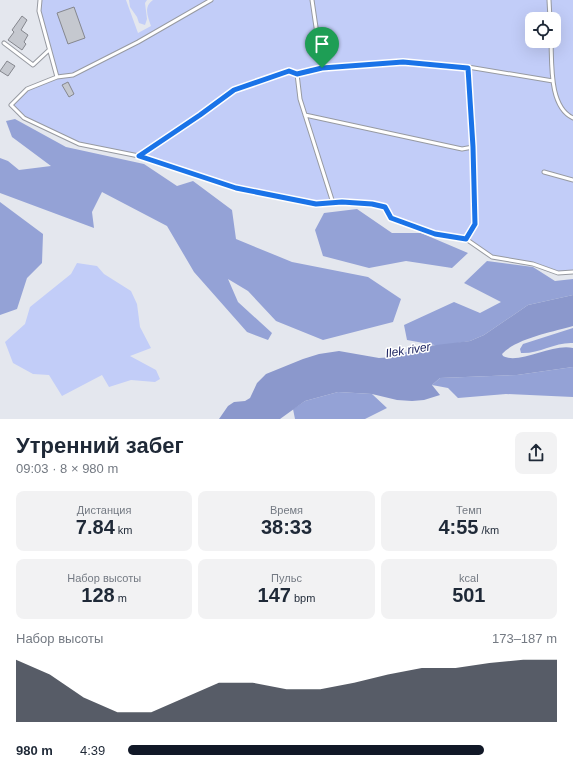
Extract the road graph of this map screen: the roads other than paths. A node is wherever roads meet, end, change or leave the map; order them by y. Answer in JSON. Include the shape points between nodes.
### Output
{"nodes":[{"id":1,"x":40,"y":0,"type":"edge"},
{"id":2,"x":212,"y":0,"type":"edge"},
{"id":3,"x":312,"y":0,"type":"edge"},
{"id":4,"x":549,"y":0,"type":"edge"},
{"id":5,"x":550,"y":12,"type":"edge"},
{"id":6,"x":4,"y":43,"type":"dead end"},
{"id":7,"x":551,"y":48,"type":"edge"},
{"id":8,"x":49,"y":50,"type":"junction"},
{"id":9,"x":322,"y":68,"type":"junction"},
{"id":10,"x":468,"y":68,"type":"junction"},
{"id":11,"x":297,"y":74,"type":"junction"},
{"id":12,"x":57,"y":77,"type":"junction"},
{"id":13,"x":553,"y":80,"type":"junction"},
{"id":14,"x":305,"y":115,"type":"junction"},
{"id":15,"x":573,"y":118,"type":"edge"},
{"id":16,"x":473,"y":147,"type":"junction"},
{"id":17,"x":139,"y":156,"type":"junction"},
{"id":18,"x":544,"y":172,"type":"dead end"},
{"id":19,"x":573,"y":180,"type":"edge"},
{"id":20,"x":333,"y":203,"type":"junction"},
{"id":21,"x":466,"y":239,"type":"junction"},
{"id":22,"x":573,"y":272,"type":"edge"}],
"edges":[{"from":1,"to":8,"type":"lane","via":[[39,11]]},
{"from":2,"to":12,"type":"lane","via":[[73,75]]},
{"from":3,"to":9,"type":"lane"},
{"from":4,"to":5,"type":"lane"},
{"from":6,"to":8,"type":"lane","via":[[33,65]]},
{"from":7,"to":13,"type":"lane"},
{"from":8,"to":12,"type":"lane"},
{"from":9,"to":10,"type":"lane","via":[[403,62]]},
{"from":9,"to":11,"type":"lane"},
{"from":10,"to":13,"type":"lane"},
{"from":10,"to":16,"type":"lane"},
{"from":11,"to":14,"type":"lane"},
{"from":11,"to":17,"type":"lane","via":[[289,71],[234,90]]},
{"from":12,"to":17,"type":"lane","via":[[27,89],[11,105],[24,118],[79,144]]},
{"from":13,"to":15,"type":"lane","via":[[558,103],[564,112]]},
{"from":14,"to":16,"type":"lane","via":[[462,148]]},
{"from":14,"to":20,"type":"lane"},
{"from":16,"to":21,"type":"lane","via":[[475,224]]},
{"from":17,"to":20,"type":"lane","via":[[236,188],[316,204]]},
{"from":18,"to":19,"type":"lane"},
{"from":20,"to":21,"type":"lane","via":[[385,207],[391,218],[435,234]]},
{"from":21,"to":22,"type":"lane","via":[[492,257],[533,264],[558,273]]}]}
